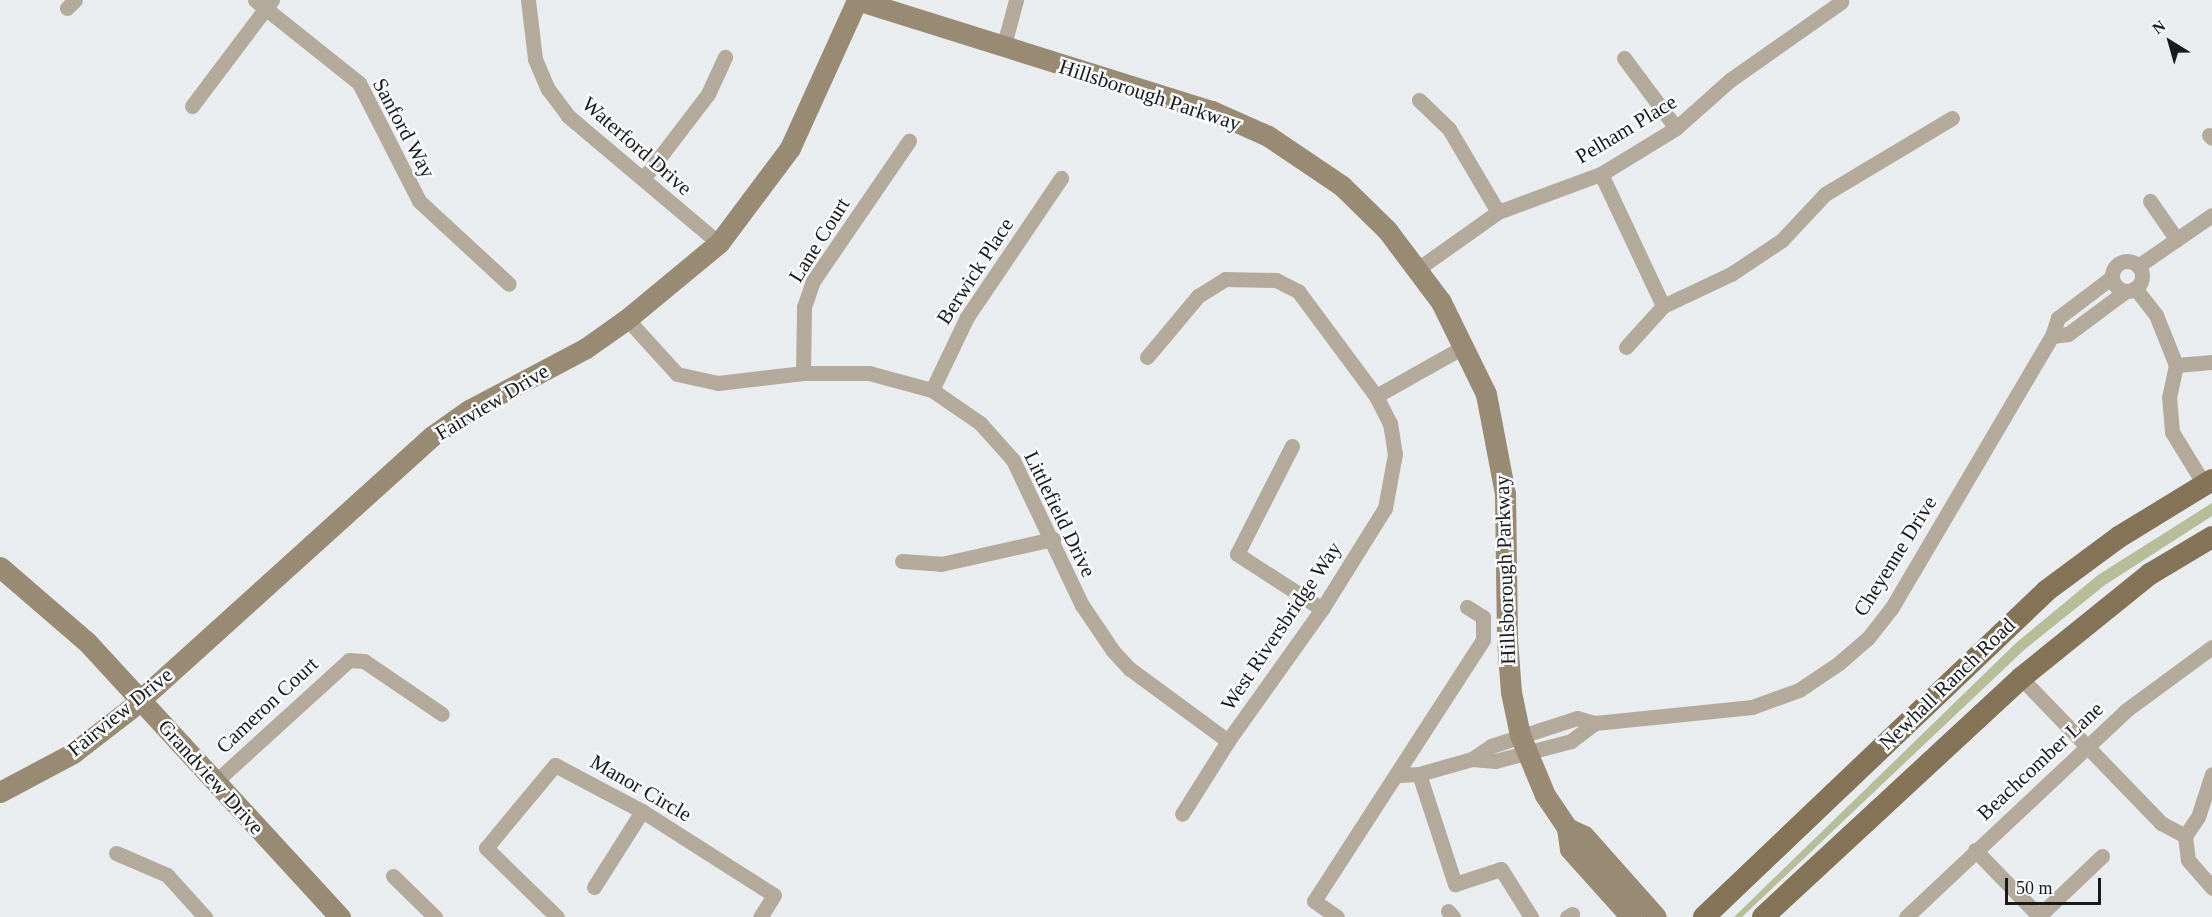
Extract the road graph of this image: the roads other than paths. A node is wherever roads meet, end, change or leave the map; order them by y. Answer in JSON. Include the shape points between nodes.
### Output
{"nodes":[{"id":1,"x":528,"y":0,"type":"edge"},
{"id":2,"x":857,"y":0,"type":"edge"},
{"id":3,"x":1016,"y":0,"type":"edge"},
{"id":4,"x":1842,"y":2,"type":"dead end"},
{"id":5,"x":264,"y":3,"type":"edge"},
{"id":6,"x":1003,"y":48,"type":"junction"},
{"id":7,"x":725,"y":57,"type":"dead end"},
{"id":8,"x":1624,"y":58,"type":"dead end"},
{"id":9,"x":1419,"y":100,"type":"dead end"},
{"id":10,"x":192,"y":106,"type":"dead end"},
{"id":11,"x":1952,"y":118,"type":"dead end"},
{"id":12,"x":1676,"y":128,"type":"junction"},
{"id":13,"x":909,"y":141,"type":"dead end"},
{"id":14,"x":1601,"y":174,"type":"junction"},
{"id":15,"x":1061,"y":178,"type":"dead end"},
{"id":16,"x":643,"y":179,"type":"junction"},
{"id":17,"x":2150,"y":201,"type":"dead end"},
{"id":18,"x":1498,"y":212,"type":"junction"},
{"id":19,"x":2212,"y":215,"type":"edge"},
{"id":20,"x":2177,"y":240,"type":"junction"},
{"id":21,"x":719,"y":243,"type":"junction"},
{"id":22,"x":2138,"y":266,"type":"junction"},
{"id":23,"x":1419,"y":268,"type":"junction"},
{"id":24,"x":2112,"y":277,"type":"junction"},
{"id":25,"x":509,"y":284,"type":"dead end"},
{"id":26,"x":2130,"y":290,"type":"junction"},
{"id":27,"x":1663,"y":306,"type":"junction"},
{"id":28,"x":627,"y":319,"type":"junction"},
{"id":29,"x":2052,"y":336,"type":"junction"},
{"id":30,"x":1465,"y":346,"type":"junction"},
{"id":31,"x":1626,"y":347,"type":"dead end"},
{"id":32,"x":1147,"y":357,"type":"dead end"},
{"id":33,"x":2212,"y":362,"type":"edge"},
{"id":34,"x":2176,"y":365,"type":"junction"},
{"id":35,"x":803,"y":373,"type":"junction"},
{"id":36,"x":932,"y":390,"type":"junction"},
{"id":37,"x":1376,"y":396,"type":"junction"},
{"id":38,"x":1292,"y":446,"type":"dead end"},
{"id":39,"x":2208,"y":482,"type":"edge"},
{"id":40,"x":2212,"y":537,"type":"edge"},
{"id":41,"x":1053,"y":539,"type":"junction"},
{"id":42,"x":902,"y":561,"type":"dead end"},
{"id":43,"x":0,"y":567,"type":"edge"},
{"id":44,"x":1467,"y":607,"type":"dead end"},
{"id":45,"x":1322,"y":609,"type":"junction"},
{"id":46,"x":2212,"y":647,"type":"edge"},
{"id":47,"x":2021,"y":678,"type":"junction"},
{"id":48,"x":141,"y":699,"type":"junction"},
{"id":49,"x":442,"y":714,"type":"dead end"},
{"id":50,"x":1595,"y":723,"type":"junction"},
{"id":51,"x":1228,"y":741,"type":"junction"},
{"id":52,"x":1524,"y":744,"type":"junction"},
{"id":53,"x":2087,"y":746,"type":"junction"},
{"id":54,"x":1419,"y":774,"type":"junction"},
{"id":55,"x":2212,"y":774,"type":"edge"},
{"id":56,"x":1399,"y":775,"type":"junction"},
{"id":57,"x":215,"y":782,"type":"junction"},
{"id":58,"x":0,"y":792,"type":"edge"},
{"id":59,"x":642,"y":811,"type":"junction"},
{"id":60,"x":1182,"y":814,"type":"dead end"},
{"id":61,"x":1567,"y":828,"type":"junction"},
{"id":62,"x":2185,"y":836,"type":"junction"},
{"id":63,"x":1975,"y":850,"type":"junction"},
{"id":64,"x":116,"y":853,"type":"dead end"},
{"id":65,"x":2102,"y":856,"type":"dead end"},
{"id":66,"x":393,"y":876,"type":"dead end"},
{"id":67,"x":594,"y":887,"type":"dead end"},
{"id":68,"x":2212,"y":888,"type":"edge"},
{"id":69,"x":1910,"y":916,"type":"edge"},
{"id":70,"x":205,"y":917,"type":"edge"},
{"id":71,"x":340,"y":917,"type":"edge"},
{"id":72,"x":435,"y":917,"type":"edge"},
{"id":73,"x":557,"y":917,"type":"edge"},
{"id":74,"x":760,"y":917,"type":"edge"},
{"id":75,"x":1336,"y":917,"type":"edge"},
{"id":76,"x":1531,"y":917,"type":"edge"},
{"id":77,"x":1631,"y":917,"type":"edge"},
{"id":78,"x":1656,"y":917,"type":"edge"},
{"id":79,"x":1704,"y":917,"type":"edge"},
{"id":80,"x":1763,"y":917,"type":"edge"},
{"id":81,"x":2039,"y":917,"type":"edge"}],
"edges":[{"from":1,"to":16,"type":"street","name":"Waterford Drive","via":[[535,59],[548,89],[568,116]]},
{"from":2,"to":6,"type":"street","name":"Hillsborough Parkway"},
{"from":2,"to":21,"type":"street","name":"Fairview Drive","via":[[790,148]]},
{"from":3,"to":6,"type":"street"},
{"from":4,"to":12,"type":"street","name":"Pelham Place","via":[[1730,80]]},
{"from":5,"to":10,"type":"street"},
{"from":5,"to":25,"type":"street","name":"Sanford Way","via":[[359,83],[419,201]]},
{"from":6,"to":23,"type":"street","name":"Hillsborough Parkway","via":[[1212,111],[1268,136],[1342,186]]},
{"from":7,"to":16,"type":"street","via":[[708,94]]},
{"from":8,"to":12,"type":"street"},
{"from":9,"to":18,"type":"street","via":[[1449,129]]},
{"from":11,"to":27,"type":"street","via":[[1825,194],[1782,240],[1731,274]]},
{"from":12,"to":14,"type":"street","name":"Pelham Place"},
{"from":13,"to":35,"type":"street","name":"Lane Court","via":[[813,281],[804,307]]},
{"from":14,"to":18,"type":"street","name":"Pelham Place"},
{"from":14,"to":27,"type":"street"},
{"from":15,"to":36,"type":"street","name":"Berwick Place","via":[[967,317]]},
{"from":16,"to":21,"type":"street","name":"Waterford Drive"},
{"from":17,"to":20,"type":"street"},
{"from":18,"to":23,"type":"street","name":"Pelham Place"},
{"from":19,"to":20,"type":"street"},
{"from":20,"to":22,"type":"street"},
{"from":21,"to":28,"type":"street","name":"Fairview Drive"},
{"from":22,"to":24,"type":"street","via":[[2121,262]]},
{"from":22,"to":26,"type":"street","via":[[2141,280]]},
{"from":23,"to":30,"type":"street","name":"Hillsborough Parkway"},
{"from":24,"to":26,"type":"street","via":[[2117,286]]},
{"from":24,"to":29,"type":"street","name":"Cheyenne Drive","via":[[2058,318]]},
{"from":26,"to":29,"type":"street","via":[[2068,334]]},
{"from":26,"to":34,"type":"street","via":[[2156,315]]},
{"from":27,"to":31,"type":"street"},
{"from":28,"to":35,"type":"street","name":"Littlefield Drive","via":[[677,374],[718,383]]},
{"from":28,"to":48,"type":"street","name":"Fairview Drive","via":[[586,348],[469,410],[432,436]]},
{"from":29,"to":50,"type":"street","name":"Cheyenne Drive","via":[[1891,609],[1868,638],[1839,663],[1799,690],[1752,706]]},
{"from":30,"to":37,"type":"street"},
{"from":30,"to":52,"type":"street","name":"Hillsborough Parkway","via":[[1486,394],[1505,494],[1507,640],[1511,692]]},
{"from":32,"to":37,"type":"street","via":[[1198,296],[1225,279],[1276,280],[1298,291]]},
{"from":33,"to":34,"type":"street"},
{"from":34,"to":39,"type":"street","via":[[2169,397],[2172,432]]},
{"from":35,"to":36,"type":"street","name":"Littlefield Drive","via":[[870,372]]},
{"from":36,"to":41,"type":"street","name":"Littlefield Drive","via":[[980,423],[1013,460]]},
{"from":37,"to":45,"type":"street","name":"West Riversbridge Way","via":[[1390,423],[1395,454],[1384,508]]},
{"from":38,"to":45,"type":"street","via":[[1237,554]]},
{"from":39,"to":79,"type":"main road","name":"Newhall Ranch Road","via":[[2119,537],[2046,591]]},
{"from":40,"to":47,"type":"main road","name":"Newhall Ranch Road","via":[[2150,574]]},
{"from":41,"to":42,"type":"street","via":[[941,564]]},
{"from":41,"to":51,"type":"street","name":"Littlefield Drive","via":[[1082,605],[1113,651],[1130,669]]},
{"from":43,"to":48,"type":"street","name":"Grandview Drive","via":[[48,604]]},
{"from":44,"to":56,"type":"street","via":[[1483,617],[1483,640]]},
{"from":45,"to":51,"type":"street","name":"West Riversbridge Way"},
{"from":46,"to":53,"type":"street","name":"Beachcomber Lane","via":[[2125,711]]},
{"from":47,"to":53,"type":"street"},
{"from":47,"to":80,"type":"main road","name":"Newhall Ranch Road"},
{"from":48,"to":57,"type":"street","name":"Grandview Drive"},
{"from":48,"to":58,"type":"street","name":"Fairview Drive","via":[[73,753]]},
{"from":49,"to":57,"type":"street","name":"Cameron Court","via":[[364,662],[349,660]]},
{"from":50,"to":52,"type":"street","via":[[1571,741]]},
{"from":50,"to":52,"type":"street","name":"Cheyenne Drive","via":[[1577,718]]},
{"from":51,"to":60,"type":"street","name":"West Riversbridge Way"},
{"from":52,"to":54,"type":"street","via":[[1495,761],[1472,759]]},
{"from":52,"to":61,"type":"street","name":"Hillsborough Parkway","via":[[1545,795]]},
{"from":53,"to":62,"type":"street","via":[[2161,823]]},
{"from":53,"to":63,"type":"street","name":"Beachcomber Lane"},
{"from":54,"to":56,"type":"street"},
{"from":54,"to":76,"type":"street","via":[[1455,884],[1501,869]]},
{"from":55,"to":62,"type":"street","via":[[2198,817]]},
{"from":56,"to":75,"type":"street","via":[[1314,901]]},
{"from":57,"to":71,"type":"street","name":"Grandview Drive"},
{"from":59,"to":67,"type":"street"},
{"from":59,"to":73,"type":"street","name":"Manor Circle","via":[[555,765],[486,848]]},
{"from":59,"to":74,"type":"street","name":"Manor Circle","via":[[774,895]]},
{"from":61,"to":77,"type":"street","name":"Hillsborough Parkway","via":[[1570,849]]},
{"from":61,"to":78,"type":"street","name":"Hillsborough Parkway","via":[[1584,836]]},
{"from":62,"to":68,"type":"street","via":[[2188,860]]},
{"from":63,"to":69,"type":"street","name":"Beachcomber Lane"},
{"from":63,"to":81,"type":"street"},
{"from":64,"to":70,"type":"street","via":[[167,875]]},
{"from":65,"to":81,"type":"street"},
{"from":66,"to":72,"type":"street"}]}
